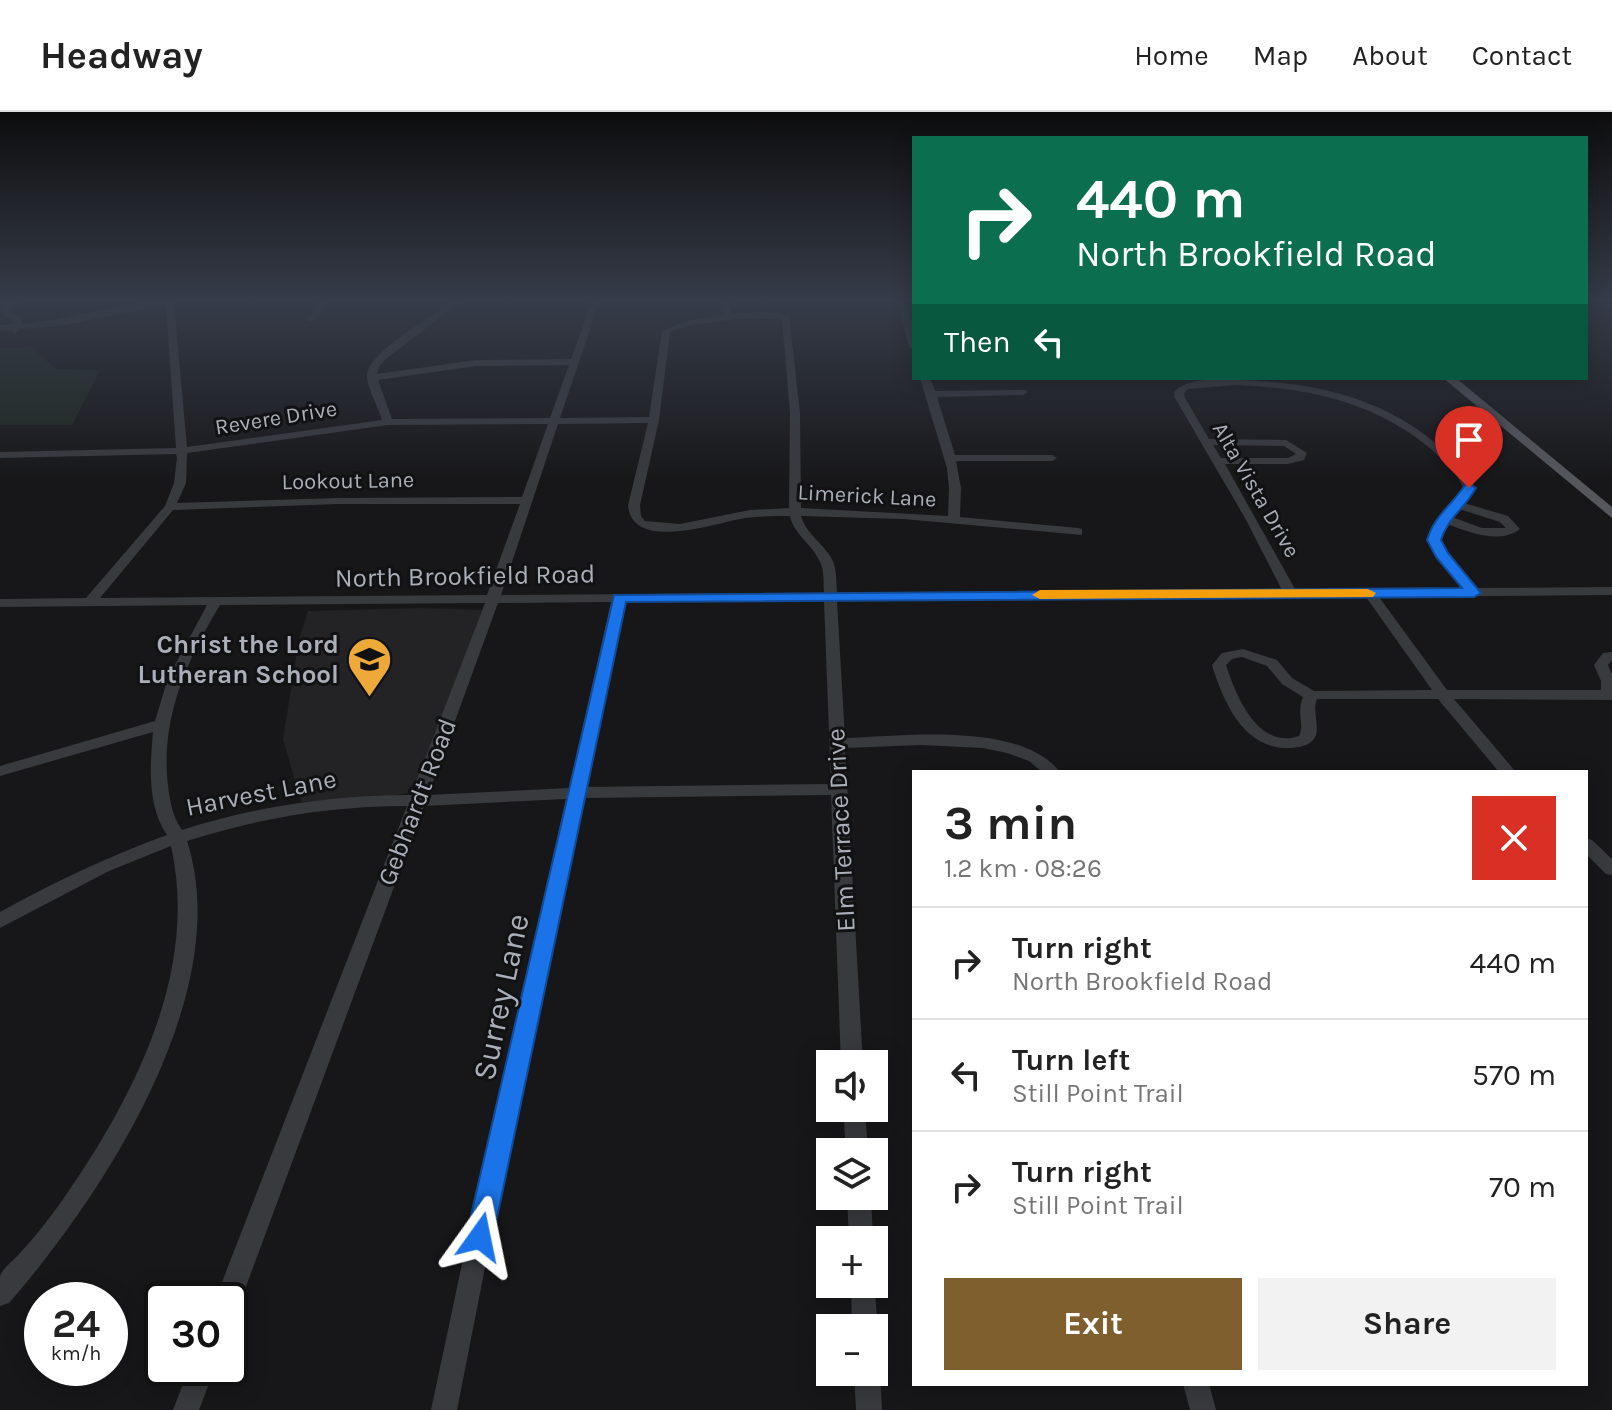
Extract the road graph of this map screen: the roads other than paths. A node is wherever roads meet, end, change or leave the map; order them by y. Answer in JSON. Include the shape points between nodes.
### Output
{"nodes":[{"id":1,"x":176,"y":361,"type":"edge"},
{"id":2,"x":378,"y":361,"type":"edge"},
{"id":3,"x":662,"y":361,"type":"edge"},
{"id":4,"x":790,"y":361,"type":"edge"},
{"id":5,"x":574,"y":362,"type":"joint"},
{"id":6,"x":372,"y":378,"type":"junction"},
{"id":7,"x":926,"y":380,"type":"edge"},
{"id":8,"x":1231,"y":380,"type":"edge"},
{"id":9,"x":1451,"y":380,"type":"edge"},
{"id":10,"x":1023,"y":392,"type":"dead end"},
{"id":11,"x":931,"y":394,"type":"junction"},
{"id":12,"x":654,"y":420,"type":"junction"},
{"id":13,"x":555,"y":421,"type":"junction"},
{"id":14,"x":388,"y":422,"type":"junction"},
{"id":15,"x":1206,"y":442,"type":"junction"},
{"id":16,"x":181,"y":451,"type":"junction"},
{"id":17,"x":0,"y":455,"type":"edge"},
{"id":18,"x":948,"y":458,"type":"junction"},
{"id":19,"x":1052,"y":458,"type":"dead end"},
{"id":20,"x":1217,"y":461,"type":"junction"},
{"id":21,"x":528,"y":500,"type":"junction"},
{"id":22,"x":1459,"y":505,"type":"junction"},
{"id":23,"x":170,"y":507,"type":"junction"},
{"id":24,"x":795,"y":512,"type":"junction"},
{"id":25,"x":1610,"y":513,"type":"edge"},
{"id":26,"x":1446,"y":519,"type":"junction"},
{"id":27,"x":953,"y":520,"type":"junction"},
{"id":28,"x":1078,"y":532,"type":"dead end"},
{"id":29,"x":1609,"y":591,"type":"edge"},
{"id":30,"x":1370,"y":593,"type":"junction"},
{"id":31,"x":1474,"y":593,"type":"junction"},
{"id":32,"x":1291,"y":594,"type":"junction"},
{"id":33,"x":829,"y":597,"type":"junction"},
{"id":34,"x":619,"y":598,"type":"junction"},
{"id":35,"x":493,"y":599,"type":"junction"},
{"id":36,"x":216,"y":601,"type":"junction"},
{"id":37,"x":90,"y":602,"type":"junction"},
{"id":38,"x":0,"y":603,"type":"edge"},
{"id":39,"x":1612,"y":656,"type":"edge"},
{"id":40,"x":1311,"y":695,"type":"junction"},
{"id":41,"x":1443,"y":695,"type":"junction"},
{"id":42,"x":1610,"y":695,"type":"edge"},
{"id":43,"x":159,"y":725,"type":"junction"},
{"id":44,"x":838,"y":743,"type":"junction"},
{"id":45,"x":1050,"y":770,"type":"edge"},
{"id":46,"x":1506,"y":770,"type":"edge"},
{"id":47,"x":0,"y":771,"type":"edge"},
{"id":48,"x":839,"y":789,"type":"junction"},
{"id":49,"x":577,"y":793,"type":"junction"},
{"id":50,"x":419,"y":800,"type":"junction"},
{"id":51,"x":177,"y":836,"type":"junction"},
{"id":52,"x":1588,"y":846,"type":"edge"},
{"id":53,"x":1612,"y":869,"type":"edge"},
{"id":54,"x":0,"y":921,"type":"edge"},
{"id":55,"x":851,"y":1050,"type":"edge"},
{"id":56,"x":235,"y":1282,"type":"edge"},
{"id":57,"x":0,"y":1294,"type":"edge"},
{"id":58,"x":195,"y":1386,"type":"edge"},
{"id":59,"x":868,"y":1386,"type":"edge"},
{"id":60,"x":1197,"y":1386,"type":"edge"},
{"id":61,"x":186,"y":1410,"type":"edge"},
{"id":62,"x":444,"y":1410,"type":"edge"},
{"id":63,"x":869,"y":1410,"type":"edge"},
{"id":64,"x":1203,"y":1410,"type":"edge"}],
"edges":[{"from":1,"to":16,"type":"street"},
{"from":2,"to":6,"type":"street"},
{"from":3,"to":12,"type":"street"},
{"from":4,"to":24,"type":"street"},
{"from":5,"to":6,"type":"street","via":[[476,363]]},
{"from":5,"to":13,"type":"street","name":"Gebhardt Road"},
{"from":6,"to":14,"type":"street"},
{"from":7,"to":11,"type":"street"},
{"from":8,"to":15,"type":"street","name":"Alta Vista Drive","via":[[1179,392]]},
{"from":8,"to":22,"type":"street","via":[[1312,390],[1394,416],[1423,435],[1466,480],[1469,488]]},
{"from":9,"to":25,"type":"main road"},
{"from":10,"to":11,"type":"street"},
{"from":11,"to":18,"type":"street"},
{"from":12,"to":13,"type":"street","name":"Revere Drive"},
{"from":12,"to":24,"type":"street","name":"Limerick Lane","via":[[634,513],[641,524],[691,526]]},
{"from":13,"to":14,"type":"street","name":"Revere Drive"},
{"from":13,"to":21,"type":"street","name":"Gebhardt Road"},
{"from":14,"to":16,"type":"street","name":"Revere Drive"},
{"from":15,"to":20,"type":"street","name":"Alta Vista Drive"},
{"from":15,"to":20,"type":"street","via":[[1286,443],[1302,453],[1288,461]]},
{"from":16,"to":17,"type":"street","name":"Revere Drive"},
{"from":16,"to":23,"type":"street","via":[[180,483]]},
{"from":18,"to":19,"type":"street"},
{"from":18,"to":27,"type":"street","via":[[956,496]]},
{"from":20,"to":32,"type":"street","name":"Alta Vista Drive"},
{"from":21,"to":23,"type":"street","name":"Lookout Lane"},
{"from":21,"to":35,"type":"street","name":"Gebhardt Road"},
{"from":22,"to":26,"type":"street"},
{"from":22,"to":26,"type":"street","via":[[1504,519],[1514,529],[1492,533]]},
{"from":23,"to":37,"type":"street"},
{"from":24,"to":27,"type":"street","name":"Limerick Lane"},
{"from":24,"to":33,"type":"street","name":"Elm Terrace Drive","via":[[798,528],[828,561]]},
{"from":26,"to":31,"type":"street","via":[[1435,529],[1434,543]]},
{"from":27,"to":28,"type":"street","name":"Limerick Lane"},
{"from":29,"to":31,"type":"street","name":"North Brookfield Road"},
{"from":30,"to":31,"type":"street","name":"North Brookfield Road"},
{"from":30,"to":32,"type":"street","name":"North Brookfield Road"},
{"from":30,"to":41,"type":"street"},
{"from":32,"to":33,"type":"street","name":"North Brookfield Road"},
{"from":33,"to":34,"type":"street","name":"North Brookfield Road"},
{"from":33,"to":44,"type":"street","name":"Elm Terrace Drive"},
{"from":34,"to":35,"type":"street","name":"North Brookfield Road"},
{"from":34,"to":49,"type":"street","name":"Surrey Lane"},
{"from":35,"to":36,"type":"street","name":"North Brookfield Road"},
{"from":35,"to":50,"type":"street","name":"Gebhardt Road"},
{"from":36,"to":37,"type":"street","name":"North Brookfield Road"},
{"from":36,"to":43,"type":"street","via":[[181,660]]},
{"from":37,"to":38,"type":"street","name":"North Brookfield Road"},
{"from":39,"to":42,"type":"street","via":[[1601,665]]},
{"from":40,"to":40,"type":"street","via":[[1263,658],[1243,653],[1221,660],[1220,669],[1248,726],[1268,740],[1288,743],[1307,737],[1306,705]]},
{"from":40,"to":41,"type":"street"},
{"from":41,"to":42,"type":"street"},
{"from":41,"to":46,"type":"street"},
{"from":43,"to":47,"type":"street"},
{"from":43,"to":51,"type":"street","via":[[160,786],[166,820]]},
{"from":44,"to":45,"type":"street","via":[[1002,744],[1033,755]]},
{"from":44,"to":48,"type":"street","name":"Elm Terrace Drive"},
{"from":48,"to":49,"type":"street","name":"Harvest Lane"},
{"from":48,"to":55,"type":"street","name":"Elm Terrace Drive"},
{"from":49,"to":50,"type":"street","name":"Harvest Lane"},
{"from":49,"to":62,"type":"street","name":"Surrey Lane"},
{"from":50,"to":51,"type":"street","name":"Harvest Lane","via":[[290,808]]},
{"from":50,"to":56,"type":"street","name":"Gebhardt Road"},
{"from":51,"to":54,"type":"street","name":"Harvest Lane","via":[[88,873]]},
{"from":51,"to":57,"type":"street","via":[[187,916],[181,971],[163,1033],[130,1109],[92,1174],[54,1233]]},
{"from":52,"to":53,"type":"street"},
{"from":58,"to":61,"type":"street"},
{"from":59,"to":63,"type":"street"},
{"from":60,"to":64,"type":"street"}]}
